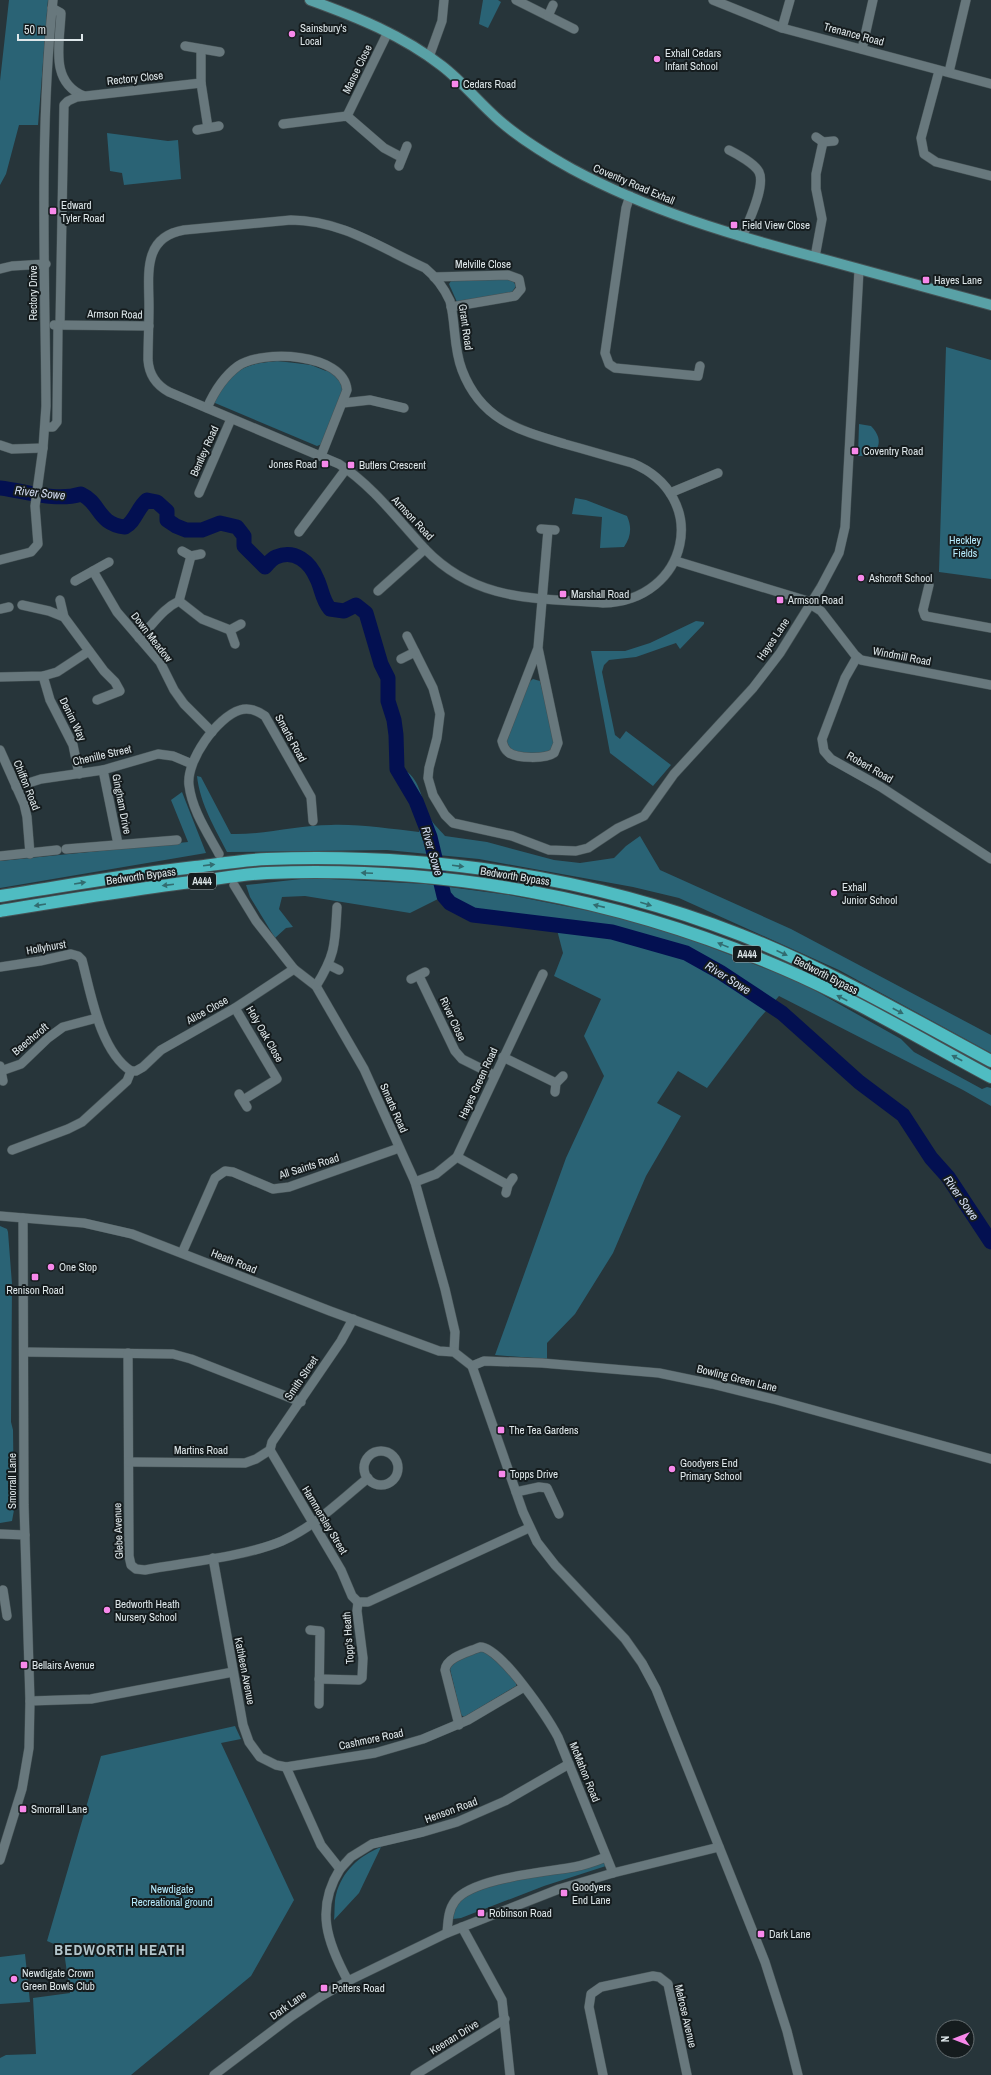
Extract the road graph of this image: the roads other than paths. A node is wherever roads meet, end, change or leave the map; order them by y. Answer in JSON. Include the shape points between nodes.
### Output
{"nodes":[{"id":1,"x":310,"y":0,"type":"edge"},
{"id":2,"x":444,"y":0,"type":"edge"},
{"id":3,"x":516,"y":0,"type":"edge"},
{"id":4,"x":713,"y":0,"type":"edge"},
{"id":5,"x":790,"y":0,"type":"edge"},
{"id":6,"x":873,"y":0,"type":"edge"},
{"id":7,"x":966,"y":0,"type":"edge"},
{"id":8,"x":53,"y":4,"type":"edge"},
{"id":9,"x":553,"y":5,"type":"dead end"},
{"id":10,"x":548,"y":16,"type":"junction"},
{"id":11,"x":782,"y":28,"type":"junction"},
{"id":12,"x":574,"y":30,"type":"dead end"},
{"id":13,"x":388,"y":32,"type":"junction"},
{"id":14,"x":185,"y":46,"type":"dead end"},
{"id":15,"x":201,"y":49,"type":"junction"},
{"id":16,"x":862,"y":49,"type":"junction"},
{"id":17,"x":220,"y":52,"type":"dead end"},
{"id":18,"x":429,"y":57,"type":"junction"},
{"id":19,"x":944,"y":71,"type":"junction"},
{"id":20,"x":201,"y":83,"type":"junction"},
{"id":21,"x":991,"y":84,"type":"edge"},
{"id":22,"x":84,"y":96,"type":"junction"},
{"id":23,"x":346,"y":116,"type":"junction"},
{"id":24,"x":283,"y":124,"type":"dead end"},
{"id":25,"x":219,"y":126,"type":"dead end"},
{"id":26,"x":208,"y":128,"type":"junction"},
{"id":27,"x":197,"y":130,"type":"dead end"},
{"id":28,"x":834,"y":141,"type":"dead end"},
{"id":29,"x":406,"y":146,"type":"dead end"},
{"id":30,"x":729,"y":150,"type":"dead end"},
{"id":31,"x":45,"y":158,"type":"junction"},
{"id":32,"x":62,"y":158,"type":"junction"},
{"id":33,"x":991,"y":176,"type":"edge"},
{"id":34,"x":630,"y":196,"type":"junction"},
{"id":35,"x":742,"y":237,"type":"junction"},
{"id":36,"x":815,"y":257,"type":"junction"},
{"id":37,"x":46,"y":264,"type":"junction"},
{"id":38,"x":0,"y":269,"type":"edge"},
{"id":39,"x":859,"y":270,"type":"junction"},
{"id":40,"x":434,"y":276,"type":"junction"},
{"id":41,"x":991,"y":305,"type":"edge"},
{"id":42,"x":451,"y":307,"type":"junction"},
{"id":43,"x":45,"y":325,"type":"junction"},
{"id":44,"x":59,"y":325,"type":"junction"},
{"id":45,"x":149,"y":326,"type":"junction"},
{"id":46,"x":700,"y":366,"type":"dead end"},
{"id":47,"x":343,"y":403,"type":"junction"},
{"id":48,"x":207,"y":408,"type":"junction"},
{"id":49,"x":404,"y":408,"type":"dead end"},
{"id":50,"x":232,"y":419,"type":"junction"},
{"id":51,"x":45,"y":427,"type":"junction"},
{"id":52,"x":0,"y":445,"type":"edge"},
{"id":53,"x":43,"y":448,"type":"junction"},
{"id":54,"x":321,"y":456,"type":"junction"},
{"id":55,"x":346,"y":469,"type":"junction"},
{"id":56,"x":718,"y":473,"type":"dead end"},
{"id":57,"x":199,"y":493,"type":"dead end"},
{"id":58,"x":670,"y":493,"type":"junction"},
{"id":59,"x":548,"y":530,"type":"dead end"},
{"id":60,"x":298,"y":532,"type":"dead end"},
{"id":61,"x":425,"y":549,"type":"junction"},
{"id":62,"x":182,"y":551,"type":"dead end"},
{"id":63,"x":201,"y":554,"type":"dead end"},
{"id":64,"x":191,"y":556,"type":"junction"},
{"id":65,"x":0,"y":560,"type":"edge"},
{"id":66,"x":676,"y":561,"type":"junction"},
{"id":67,"x":108,"y":562,"type":"dead end"},
{"id":68,"x":93,"y":572,"type":"junction"},
{"id":69,"x":75,"y":581,"type":"dead end"},
{"id":70,"x":928,"y":585,"type":"dead end"},
{"id":71,"x":378,"y":591,"type":"dead end"},
{"id":72,"x":543,"y":598,"type":"junction"},
{"id":73,"x":60,"y":600,"type":"dead end"},
{"id":74,"x":179,"y":601,"type":"junction"},
{"id":75,"x":811,"y":603,"type":"junction"},
{"id":76,"x":22,"y":605,"type":"dead end"},
{"id":77,"x":64,"y":617,"type":"junction"},
{"id":78,"x":241,"y":624,"type":"dead end"},
{"id":79,"x":991,"y":628,"type":"edge"},
{"id":80,"x":230,"y":630,"type":"junction"},
{"id":81,"x":407,"y":636,"type":"dead end"},
{"id":82,"x":139,"y":638,"type":"junction"},
{"id":83,"x":235,"y":644,"type":"dead end"},
{"id":84,"x":538,"y":648,"type":"junction"},
{"id":85,"x":89,"y":651,"type":"junction"},
{"id":86,"x":415,"y":652,"type":"junction"},
{"id":87,"x":857,"y":657,"type":"junction"},
{"id":88,"x":401,"y":659,"type":"dead end"},
{"id":89,"x":43,"y":676,"type":"junction"},
{"id":90,"x":0,"y":677,"type":"edge"},
{"id":91,"x":991,"y":685,"type":"edge"},
{"id":92,"x":97,"y":700,"type":"dead end"},
{"id":93,"x":212,"y":732,"type":"junction"},
{"id":94,"x":0,"y":750,"type":"edge"},
{"id":95,"x":192,"y":764,"type":"junction"},
{"id":96,"x":103,"y":770,"type":"junction"},
{"id":97,"x":79,"y":774,"type":"junction"},
{"id":98,"x":16,"y":787,"type":"junction"},
{"id":99,"x":313,"y":821,"type":"dead end"},
{"id":100,"x":177,"y":840,"type":"dead end"},
{"id":101,"x":118,"y":844,"type":"junction"},
{"id":102,"x":30,"y":854,"type":"junction"},
{"id":103,"x":219,"y":854,"type":"dead end"},
{"id":104,"x":0,"y":856,"type":"edge"},
{"id":105,"x":991,"y":859,"type":"edge"},
{"id":106,"x":234,"y":885,"type":"dead end"},
{"id":107,"x":0,"y":896,"type":"edge"},
{"id":108,"x":337,"y":907,"type":"dead end"},
{"id":109,"x":0,"y":911,"type":"edge"},
{"id":110,"x":329,"y":965,"type":"junction"},
{"id":111,"x":0,"y":967,"type":"edge"},
{"id":112,"x":294,"y":969,"type":"junction"},
{"id":113,"x":339,"y":970,"type":"dead end"},
{"id":114,"x":543,"y":974,"type":"dead end"},
{"id":115,"x":418,"y":976,"type":"dead end"},
{"id":116,"x":316,"y":986,"type":"junction"},
{"id":117,"x":235,"y":1008,"type":"junction"},
{"id":118,"x":97,"y":1018,"type":"junction"},
{"id":119,"x":503,"y":1057,"type":"junction"},
{"id":120,"x":991,"y":1061,"type":"edge"},
{"id":121,"x":1,"y":1068,"type":"edge"},
{"id":122,"x":131,"y":1071,"type":"junction"},
{"id":123,"x":494,"y":1075,"type":"junction"},
{"id":124,"x":991,"y":1077,"type":"edge"},
{"id":125,"x":3,"y":1081,"type":"dead end"},
{"id":126,"x":558,"y":1084,"type":"dead end"},
{"id":127,"x":243,"y":1100,"type":"dead end"},
{"id":128,"x":399,"y":1148,"type":"junction"},
{"id":129,"x":12,"y":1150,"type":"dead end"},
{"id":130,"x":457,"y":1157,"type":"junction"},
{"id":131,"x":415,"y":1182,"type":"junction"},
{"id":132,"x":509,"y":1185,"type":"dead end"},
{"id":133,"x":0,"y":1216,"type":"edge"},
{"id":134,"x":23,"y":1218,"type":"junction"},
{"id":135,"x":182,"y":1253,"type":"junction"},
{"id":136,"x":353,"y":1319,"type":"junction"},
{"id":137,"x":24,"y":1352,"type":"junction"},
{"id":138,"x":454,"y":1352,"type":"junction"},
{"id":139,"x":128,"y":1353,"type":"junction"},
{"id":140,"x":472,"y":1366,"type":"junction"},
{"id":141,"x":300,"y":1402,"type":"junction"},
{"id":142,"x":270,"y":1450,"type":"junction"},
{"id":143,"x":991,"y":1459,"type":"edge"},
{"id":144,"x":129,"y":1462,"type":"junction"},
{"id":145,"x":368,"y":1478,"type":"dead end"},
{"id":146,"x":516,"y":1492,"type":"junction"},
{"id":147,"x":559,"y":1514,"type":"dead end"},
{"id":148,"x":313,"y":1523,"type":"junction"},
{"id":149,"x":529,"y":1528,"type":"junction"},
{"id":150,"x":0,"y":1534,"type":"edge"},
{"id":151,"x":25,"y":1535,"type":"junction"},
{"id":152,"x":212,"y":1558,"type":"junction"},
{"id":153,"x":3,"y":1590,"type":"dead end"},
{"id":154,"x":358,"y":1602,"type":"junction"},
{"id":155,"x":2,"y":1604,"type":"edge"},
{"id":156,"x":7,"y":1616,"type":"dead end"},
{"id":157,"x":310,"y":1630,"type":"dead end"},
{"id":158,"x":233,"y":1672,"type":"junction"},
{"id":159,"x":319,"y":1679,"type":"junction"},
{"id":160,"x":524,"y":1687,"type":"junction"},
{"id":161,"x":30,"y":1701,"type":"junction"},
{"id":162,"x":319,"y":1704,"type":"dead end"},
{"id":163,"x":459,"y":1725,"type":"junction"},
{"id":164,"x":569,"y":1764,"type":"junction"},
{"id":165,"x":286,"y":1767,"type":"junction"},
{"id":166,"x":719,"y":1847,"type":"junction"},
{"id":167,"x":606,"y":1857,"type":"junction"},
{"id":168,"x":0,"y":1860,"type":"edge"},
{"id":169,"x":340,"y":1869,"type":"junction"},
{"id":170,"x":612,"y":1873,"type":"junction"},
{"id":171,"x":462,"y":1927,"type":"junction"},
{"id":172,"x":447,"y":1933,"type":"junction"},
{"id":173,"x":348,"y":1981,"type":"junction"},
{"id":174,"x":505,"y":2019,"type":"junction"},
{"id":175,"x":214,"y":2075,"type":"edge"},
{"id":176,"x":415,"y":2075,"type":"edge"},
{"id":177,"x":510,"y":2075,"type":"edge"},
{"id":178,"x":603,"y":2075,"type":"edge"},
{"id":179,"x":687,"y":2075,"type":"edge"},
{"id":180,"x":798,"y":2075,"type":"edge"}],
"edges":[{"from":1,"to":13,"type":"main road","name":"Coventry Road Exhall"},
{"from":2,"to":18,"type":"street","via":[[442,21]]},
{"from":3,"to":10,"type":"street"},
{"from":4,"to":11,"type":"street","name":"Trenance Road"},
{"from":5,"to":11,"type":"street"},
{"from":6,"to":16,"type":"street"},
{"from":7,"to":19,"type":"street"},
{"from":8,"to":22,"type":"street","name":"Rectory Drive","via":[[61,13],[60,73],[68,86]]},
{"from":8,"to":31,"type":"street","name":"Rectory Drive","via":[[49,38]]},
{"from":9,"to":10,"type":"street"},
{"from":10,"to":12,"type":"street"},
{"from":11,"to":16,"type":"street","name":"Trenance Road"},
{"from":13,"to":18,"type":"main road","name":"Coventry Road Exhall"},
{"from":13,"to":23,"type":"street","name":"Manse Close"},
{"from":14,"to":15,"type":"street"},
{"from":15,"to":17,"type":"street"},
{"from":15,"to":20,"type":"street"},
{"from":16,"to":19,"type":"street","name":"Trenance Road"},
{"from":18,"to":34,"type":"main road","name":"Coventry Road Exhall","via":[[455,76],[498,119],[526,142],[572,169]]},
{"from":19,"to":21,"type":"street","name":"Trenance Road"},
{"from":19,"to":33,"type":"street","via":[[921,138],[924,154],[936,162]]},
{"from":20,"to":22,"type":"street","name":"Rectory Close"},
{"from":20,"to":26,"type":"street"},
{"from":22,"to":32,"type":"street","name":"Rectory Close","via":[[72,98],[63,110]]},
{"from":23,"to":24,"type":"street"},
{"from":23,"to":29,"type":"street","via":[[400,161]]},
{"from":25,"to":26,"type":"street"},
{"from":26,"to":27,"type":"street"},
{"from":28,"to":36,"type":"street","via":[[820,140],[816,189],[822,219]]},
{"from":30,"to":35,"type":"street","via":[[759,172],[761,183]]},
{"from":31,"to":32,"type":"street"},
{"from":31,"to":37,"type":"street","name":"Rectory Drive"},
{"from":32,"to":44,"type":"street"},
{"from":34,"to":35,"type":"main road","name":"Coventry Road Exhall"},
{"from":34,"to":46,"type":"street","via":[[626,208],[605,353],[606,361],[615,368],[698,376]]},
{"from":35,"to":36,"type":"main road","name":"Coventry Road Exhall"},
{"from":36,"to":39,"type":"main road","name":"Coventry Road Exhall"},
{"from":37,"to":38,"type":"street"},
{"from":37,"to":43,"type":"street","name":"Rectory Drive"},
{"from":39,"to":41,"type":"main road","name":"Coventry Road Exhall"},
{"from":39,"to":75,"type":"street","name":"Hayes Lane","via":[[845,527],[838,553]]},
{"from":40,"to":42,"type":"street","name":"Grant Road"},
{"from":40,"to":42,"type":"street","name":"Melville Close","via":[[508,275],[519,279],[521,289],[515,296]]},
{"from":40,"to":45,"type":"street","name":"Grant Road","via":[[425,268],[368,240],[323,223],[291,220],[176,231],[163,238],[151,256]]},
{"from":42,"to":58,"type":"street","name":"Grant Road","via":[[461,369],[477,397],[494,415],[523,431],[639,466],[657,478]]},
{"from":43,"to":44,"type":"street","name":"Armson Road"},
{"from":43,"to":51,"type":"street","name":"Rectory Drive"},
{"from":44,"to":45,"type":"street","name":"Armson Road"},
{"from":44,"to":51,"type":"street","via":[[57,422],[53,427]]},
{"from":45,"to":48,"type":"street","name":"Armson Road","via":[[148,367],[153,379],[169,392]]},
{"from":47,"to":48,"type":"street","via":[[347,390],[338,371],[311,360],[282,356],[259,359],[238,366],[216,389]]},
{"from":47,"to":49,"type":"street","via":[[370,400]]},
{"from":47,"to":54,"type":"street"},
{"from":48,"to":50,"type":"street","name":"Armson Road"},
{"from":50,"to":54,"type":"street","name":"Armson Road"},
{"from":50,"to":57,"type":"street","name":"Bentley Road"},
{"from":51,"to":53,"type":"street","name":"Rectory Drive"},
{"from":52,"to":53,"type":"street","via":[[12,448]]},
{"from":53,"to":65,"type":"street","name":"Rectory Drive","via":[[35,506],[39,540],[37,548],[25,555]]},
{"from":54,"to":55,"type":"street","name":"Armson Road"},
{"from":55,"to":60,"type":"street"},
{"from":55,"to":61,"type":"street","name":"Armson Road","via":[[361,480]]},
{"from":56,"to":58,"type":"street"},
{"from":58,"to":66,"type":"street","name":"Grant Road","via":[[678,510],[681,527]]},
{"from":59,"to":72,"type":"street"},
{"from":61,"to":71,"type":"street"},
{"from":61,"to":72,"type":"street","name":"Armson Road","via":[[450,571],[473,584],[505,594]]},
{"from":62,"to":64,"type":"street"},
{"from":63,"to":64,"type":"street"},
{"from":64,"to":74,"type":"street"},
{"from":66,"to":72,"type":"street","name":"Armson Road","via":[[658,584],[638,597],[626,601],[603,603]]},
{"from":66,"to":75,"type":"street"},
{"from":67,"to":68,"type":"street"},
{"from":68,"to":69,"type":"street"},
{"from":68,"to":82,"type":"street","name":"Down Meadow","via":[[117,612]]},
{"from":70,"to":79,"type":"street","via":[[923,610],[925,616]]},
{"from":72,"to":84,"type":"street"},
{"from":73,"to":77,"type":"street"},
{"from":74,"to":80,"type":"street","via":[[202,619]]},
{"from":74,"to":82,"type":"street","via":[[164,610]]},
{"from":75,"to":86,"type":"street","name":"Hayes Lane","via":[[753,688],[674,774],[644,816],[618,828],[588,848],[561,852],[536,846],[497,831],[453,823],[442,810],[433,795],[428,778],[440,714],[433,688]]},
{"from":75,"to":87,"type":"street","name":"Windmill Road","via":[[821,611]]},
{"from":76,"to":77,"type":"street","via":[[50,610]]},
{"from":77,"to":85,"type":"street"},
{"from":78,"to":80,"type":"street"},
{"from":80,"to":83,"type":"street"},
{"from":81,"to":86,"type":"street","name":"Hayes Lane"},
{"from":82,"to":93,"type":"street","name":"Down Meadow","via":[[160,662],[184,704]]},
{"from":84,"to":84,"type":"street","via":[[502,741],[504,749],[510,754],[542,758],[554,752],[558,743]]},
{"from":85,"to":89,"type":"street","via":[[57,672]]},
{"from":85,"to":92,"type":"street","via":[[120,691]]},
{"from":86,"to":88,"type":"street"},
{"from":87,"to":91,"type":"street","name":"Windmill Road","via":[[866,662]]},
{"from":87,"to":105,"type":"street","name":"Robert Road","via":[[845,678],[822,739],[824,752],[831,759],[900,799]]},
{"from":89,"to":90,"type":"street"},
{"from":89,"to":97,"type":"street","name":"Denim Way","via":[[50,700],[73,745]]},
{"from":93,"to":95,"type":"street","name":"Smarts Road"},
{"from":93,"to":99,"type":"street","name":"Smarts Road","via":[[239,710],[253,710],[265,716],[311,797]]},
{"from":94,"to":98,"type":"street","name":"Chiffon Road"},
{"from":95,"to":96,"type":"street","name":"Chenille Street","via":[[173,756],[158,754]]},
{"from":95,"to":103,"type":"street","name":"Smarts Road","via":[[189,783],[195,809]]},
{"from":96,"to":97,"type":"street","name":"Chenille Street"},
{"from":96,"to":101,"type":"street","name":"Gingham Drive"},
{"from":97,"to":98,"type":"street","name":"Chenille Street","via":[[41,779]]},
{"from":98,"to":102,"type":"street","name":"Chiffon Road","via":[[27,817]]},
{"from":100,"to":101,"type":"street","name":"Gingham Drive"},
{"from":101,"to":102,"type":"street","name":"Gingham Drive"},
{"from":102,"to":104,"type":"street","name":"Gingham Drive"},
{"from":106,"to":112,"type":"street","name":"Smarts Road","via":[[256,921]]},
{"from":107,"to":120,"type":"highway","name":"Bedworth Bypass","number":"A444","one_way":true,"via":[[143,873],[265,859],[405,860],[485,869],[611,894],[740,935],[807,964]]},
{"from":108,"to":110,"type":"street","via":[[335,946]]},
{"from":124,"to":109,"type":"highway","name":"Bedworth Bypass","number":"A444","one_way":true,"via":[[785,969],[708,939],[610,908],[484,884],[406,874],[265,873],[149,887]]},
{"from":110,"to":113,"type":"street"},
{"from":110,"to":116,"type":"street"},
{"from":111,"to":118,"type":"street","name":"Hollyhurst","via":[[75,954],[82,960]]},
{"from":112,"to":116,"type":"street","name":"Smarts Road"},
{"from":112,"to":117,"type":"street","name":"Alice Close"},
{"from":114,"to":119,"type":"street","name":"Hayes Green Road"},
{"from":115,"to":123,"type":"street","name":"River Close","via":[[455,1051],[462,1059]]},
{"from":116,"to":128,"type":"street","name":"Smarts Road","via":[[364,1069]]},
{"from":117,"to":122,"type":"street","name":"Alice Close","via":[[176,1040],[143,1067]]},
{"from":117,"to":127,"type":"street","name":"Holy Oak Close","via":[[277,1079]]},
{"from":118,"to":121,"type":"street","name":"Beechcroft","via":[[63,1027],[21,1064]]},
{"from":118,"to":122,"type":"street","via":[[106,1041],[125,1067]]},
{"from":119,"to":123,"type":"street","name":"Hayes Green Road"},
{"from":119,"to":126,"type":"street"},
{"from":121,"to":125,"type":"street","name":"Beechcroft"},
{"from":122,"to":129,"type":"street","name":"Alice Close","via":[[127,1081],[82,1122],[68,1130]]},
{"from":123,"to":130,"type":"street","name":"Hayes Green Road"},
{"from":128,"to":131,"type":"street","name":"Smarts Road"},
{"from":128,"to":135,"type":"street","name":"All Saints Road","via":[[289,1187],[273,1189],[233,1172],[224,1171],[215,1178]]},
{"from":130,"to":131,"type":"street","name":"Hayes Green Road","via":[[436,1174]]},
{"from":130,"to":132,"type":"street"},
{"from":131,"to":138,"type":"street","name":"Smarts Road","via":[[455,1332]]},
{"from":133,"to":134,"type":"street","name":"Heath Road"},
{"from":134,"to":135,"type":"street","name":"Heath Road","via":[[100,1226],[132,1234]]},
{"from":134,"to":137,"type":"street","name":"Smorrall Lane"},
{"from":135,"to":136,"type":"street","name":"Heath Road"},
{"from":136,"to":138,"type":"street","name":"Heath Road","via":[[439,1351]]},
{"from":136,"to":141,"type":"street","name":"Smith Street"},
{"from":137,"to":139,"type":"street"},
{"from":137,"to":151,"type":"street","name":"Smorrall Lane"},
{"from":138,"to":140,"type":"street"},
{"from":139,"to":141,"type":"street","via":[[182,1356]]},
{"from":139,"to":144,"type":"street","name":"Glebe Avenue"},
{"from":140,"to":143,"type":"street","name":"Bowling Green Lane","via":[[484,1361],[542,1363],[666,1374],[776,1400]]},
{"from":140,"to":146,"type":"street"},
{"from":141,"to":142,"type":"street","name":"Smith Street","via":[[272,1442]]},
{"from":142,"to":144,"type":"street","name":"Martins Road","via":[[256,1459],[245,1462]]},
{"from":142,"to":148,"type":"street","name":"Hammersley Street"},
{"from":144,"to":152,"type":"street","name":"Glebe Avenue","via":[[128,1542],[131,1565],[140,1570]]},
{"from":145,"to":148,"type":"street","name":"Glebe Avenue"},
{"from":146,"to":147,"type":"street","via":[[539,1487],[547,1488]]},
{"from":146,"to":149,"type":"street"},
{"from":148,"to":152,"type":"street","name":"Glebe Avenue","via":[[268,1546]]},
{"from":148,"to":154,"type":"street","name":"Hammersley Street","via":[[341,1570],[352,1596]]},
{"from":149,"to":154,"type":"street","via":[[368,1602]]},
{"from":149,"to":166,"type":"street","via":[[549,1558],[613,1625],[642,1663],[656,1689]]},
{"from":150,"to":151,"type":"street"},
{"from":151,"to":161,"type":"street","name":"Smorrall Lane"},
{"from":152,"to":158,"type":"street","name":"Kathleen Avenue"},
{"from":153,"to":155,"type":"street"},
{"from":154,"to":159,"type":"street","name":"Topp's Heath","via":[[363,1658],[362,1678]]},
{"from":155,"to":156,"type":"street"},
{"from":157,"to":159,"type":"street","via":[[320,1631]]},
{"from":158,"to":161,"type":"street","via":[[91,1699]]},
{"from":158,"to":165,"type":"street","name":"Kathleen Avenue","via":[[243,1725],[253,1751],[266,1762]]},
{"from":159,"to":162,"type":"street"},
{"from":160,"to":163,"type":"street","name":"Cashmore Road"},
{"from":160,"to":163,"type":"street","via":[[491,1649],[485,1646],[450,1661],[445,1670]]},
{"from":160,"to":164,"type":"street","name":"McMahon Road","via":[[548,1719]]},
{"from":161,"to":168,"type":"street","name":"Smorrall Lane","via":[[26,1769]]},
{"from":163,"to":165,"type":"street","name":"Cashmore Road","via":[[399,1747]]},
{"from":164,"to":167,"type":"street","name":"McMahon Road"},
{"from":164,"to":169,"type":"street","name":"Henson Road","via":[[505,1801],[457,1822],[372,1844],[351,1857]]},
{"from":165,"to":169,"type":"street","via":[[321,1845]]},
{"from":166,"to":170,"type":"street","name":"Dark Lane"},
{"from":166,"to":180,"type":"street","via":[[776,1993]]},
{"from":167,"to":170,"type":"street","name":"McMahon Road"},
{"from":167,"to":172,"type":"street","via":[[575,1867],[498,1881],[465,1892],[455,1900]]},
{"from":169,"to":173,"type":"street","via":[[329,1890],[325,1917],[331,1944]]},
{"from":170,"to":171,"type":"street","name":"Dark Lane","via":[[545,1894]]},
{"from":171,"to":172,"type":"street","name":"Dark Lane"},
{"from":171,"to":174,"type":"street","via":[[499,1992]]},
{"from":172,"to":173,"type":"street","name":"Dark Lane"},
{"from":173,"to":175,"type":"street","name":"Dark Lane","via":[[292,2016]]},
{"from":174,"to":176,"type":"street","name":"Keenan Drive"},
{"from":174,"to":177,"type":"street"},
{"from":178,"to":179,"type":"street","name":"Melrose Avenue","via":[[589,2007],[591,1994],[601,1987],[653,1976],[668,1984]]}]}
